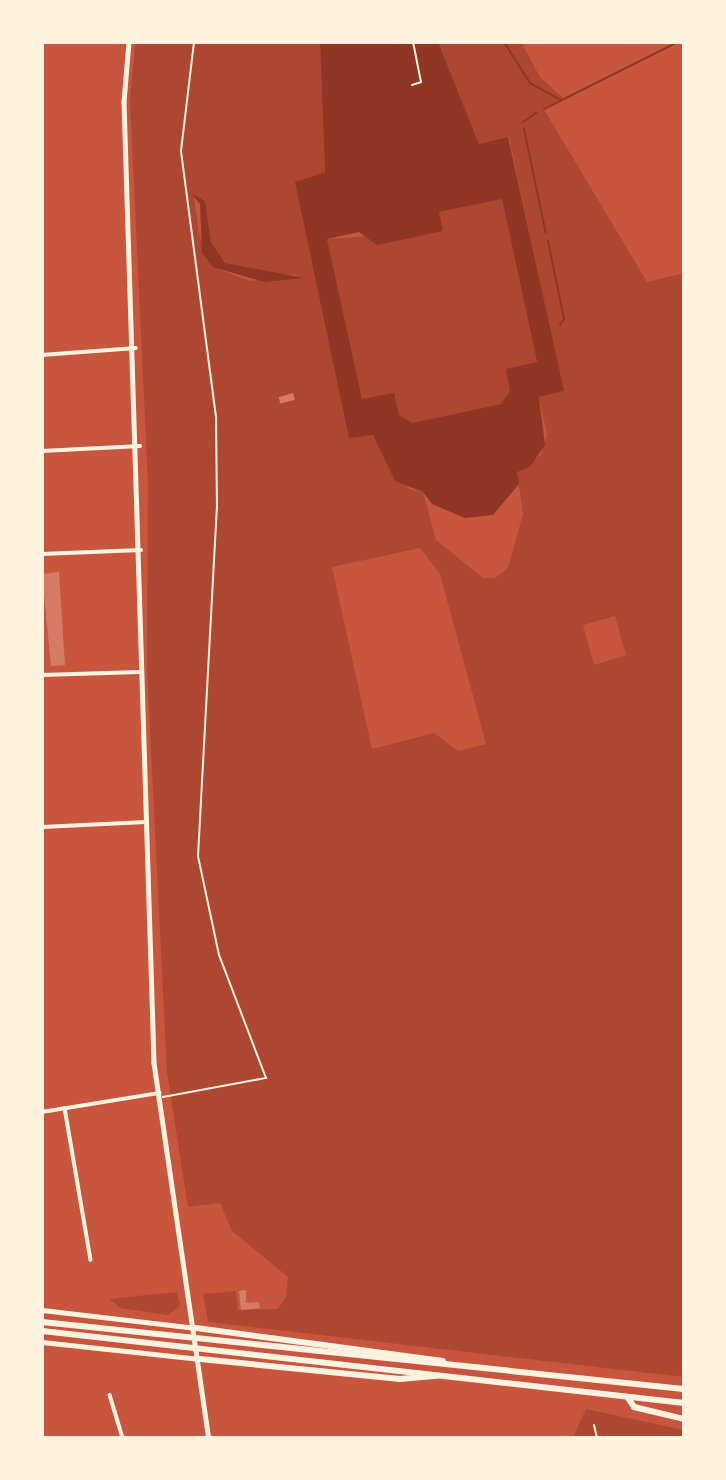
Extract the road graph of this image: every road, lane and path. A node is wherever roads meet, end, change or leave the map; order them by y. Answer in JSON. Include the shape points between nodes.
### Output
{"nodes":[{"id":1,"x":129,"y":42,"type":"edge"},
{"id":2,"x":194,"y":42,"type":"edge"},
{"id":3,"x":413,"y":42,"type":"edge"},
{"id":4,"x":412,"y":85,"type":"dead end"},
{"id":5,"x":136,"y":348,"type":"junction"},
{"id":6,"x":42,"y":355,"type":"edge"},
{"id":7,"x":140,"y":446,"type":"junction"},
{"id":8,"x":42,"y":451,"type":"edge"},
{"id":9,"x":141,"y":550,"type":"junction"},
{"id":10,"x":42,"y":554,"type":"edge"},
{"id":11,"x":139,"y":672,"type":"junction"},
{"id":12,"x":42,"y":675,"type":"edge"},
{"id":13,"x":146,"y":822,"type":"junction"},
{"id":14,"x":42,"y":827,"type":"edge"},
{"id":15,"x":159,"y":1093,"type":"junction"},
{"id":16,"x":166,"y":1099,"type":"dead end"},
{"id":17,"x":65,"y":1108,"type":"junction"},
{"id":18,"x":42,"y":1112,"type":"edge"},
{"id":19,"x":92,"y":1261,"type":"dead end"},
{"id":20,"x":42,"y":1310,"type":"edge"},
{"id":21,"x":42,"y":1322,"type":"edge"},
{"id":22,"x":42,"y":1331,"type":"edge"},
{"id":23,"x":196,"y":1331,"type":"junction"},
{"id":24,"x":42,"y":1342,"type":"edge"},
{"id":25,"x":200,"y":1356,"type":"junction"},
{"id":26,"x":458,"y":1365,"type":"junction"},
{"id":27,"x":439,"y":1375,"type":"junction"},
{"id":28,"x":684,"y":1388,"type":"edge"},
{"id":29,"x":110,"y":1395,"type":"dead end"},
{"id":30,"x":628,"y":1398,"type":"junction"},
{"id":31,"x":684,"y":1403,"type":"edge"},
{"id":32,"x":684,"y":1419,"type":"edge"},
{"id":33,"x":594,"y":1425,"type":"dead end"},
{"id":34,"x":123,"y":1438,"type":"edge"},
{"id":35,"x":209,"y":1438,"type":"edge"},
{"id":36,"x":597,"y":1438,"type":"edge"}],
"edges":[{"from":1,"to":5,"type":"street","via":[[124,102]]},
{"from":2,"to":16,"type":"path","via":[[181,151],[216,417],[217,509],[198,856],[222,966],[267,1078]]},
{"from":3,"to":4,"type":"path","via":[[421,82]]},
{"from":5,"to":6,"type":"street"},
{"from":5,"to":7,"type":"street"},
{"from":7,"to":8,"type":"street"},
{"from":7,"to":9,"type":"street"},
{"from":9,"to":10,"type":"street"},
{"from":9,"to":11,"type":"street"},
{"from":11,"to":12,"type":"street"},
{"from":11,"to":13,"type":"street"},
{"from":13,"to":14,"type":"street"},
{"from":13,"to":15,"type":"street"},
{"from":15,"to":17,"type":"street"},
{"from":15,"to":23,"type":"street"},
{"from":17,"to":18,"type":"street"},
{"from":17,"to":19,"type":"street"},
{"from":20,"to":23,"type":"main road"},
{"from":21,"to":26,"type":"highway"},
{"from":22,"to":27,"type":"highway"},
{"from":23,"to":25,"type":"street"},
{"from":23,"to":26,"type":"highway","via":[[403,1352]]},
{"from":24,"to":25,"type":"main road"},
{"from":25,"to":27,"type":"highway","via":[[400,1379]]},
{"from":25,"to":35,"type":"street"},
{"from":26,"to":28,"type":"highway"},
{"from":27,"to":30,"type":"highway"},
{"from":29,"to":34,"type":"street"},
{"from":30,"to":31,"type":"highway"},
{"from":30,"to":32,"type":"highway","via":[[634,1407]]},
{"from":33,"to":36,"type":"path"}]}
